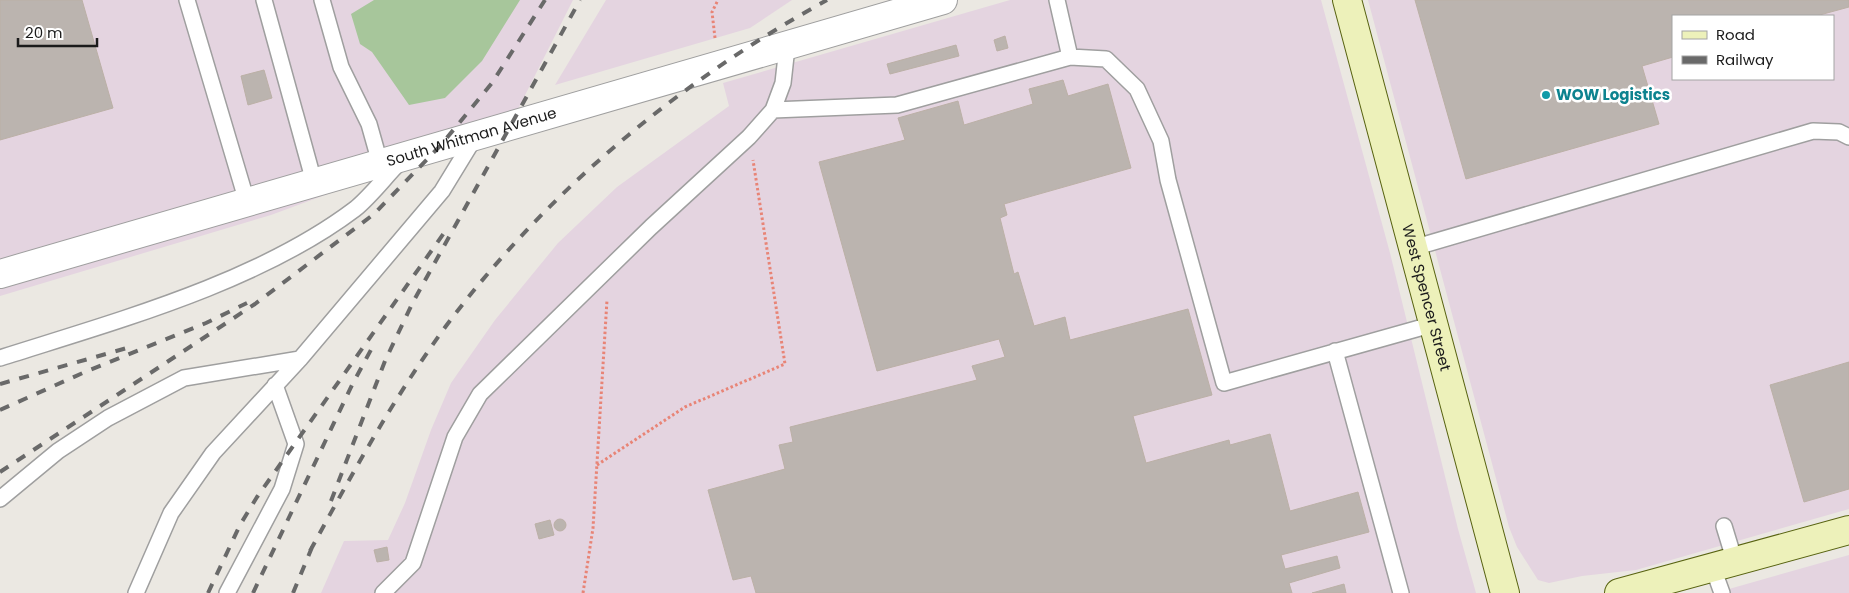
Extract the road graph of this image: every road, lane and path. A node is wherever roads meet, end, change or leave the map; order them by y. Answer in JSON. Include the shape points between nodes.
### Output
{"nodes":[{"id":1,"x":187,"y":0,"type":"edge"},
{"id":2,"x":264,"y":0,"type":"edge"},
{"id":3,"x":322,"y":0,"type":"edge"},
{"id":4,"x":718,"y":0,"type":"edge"},
{"id":5,"x":943,"y":0,"type":"edge"},
{"id":6,"x":1057,"y":0,"type":"edge"},
{"id":7,"x":1347,"y":0,"type":"edge"},
{"id":8,"x":787,"y":46,"type":"junction"},
{"id":9,"x":1070,"y":57,"type":"junction"},
{"id":10,"x":718,"y":66,"type":"junction"},
{"id":11,"x":773,"y":110,"type":"junction"},
{"id":12,"x":476,"y":136,"type":"junction"},
{"id":13,"x":749,"y":137,"type":"junction"},
{"id":14,"x":1849,"y":137,"type":"edge"},
{"id":15,"x":406,"y":156,"type":"junction"},
{"id":16,"x":380,"y":163,"type":"junction"},
{"id":17,"x":314,"y":182,"type":"junction"},
{"id":18,"x":247,"y":202,"type":"junction"},
{"id":19,"x":1413,"y":248,"type":"junction"},
{"id":20,"x":609,"y":267,"type":"junction"},
{"id":21,"x":0,"y":274,"type":"edge"},
{"id":22,"x":1434,"y":324,"type":"junction"},
{"id":23,"x":1335,"y":351,"type":"junction"},
{"id":24,"x":0,"y":358,"type":"edge"},
{"id":25,"x":300,"y":359,"type":"junction"},
{"id":26,"x":275,"y":385,"type":"junction"},
{"id":27,"x":597,"y":465,"type":"junction"},
{"id":28,"x":0,"y":499,"type":"edge"},
{"id":29,"x":1724,"y":526,"type":"dead end"},
{"id":30,"x":1849,"y":530,"type":"edge"},
{"id":31,"x":1724,"y":574,"type":"edge"},
{"id":32,"x":136,"y":593,"type":"edge"},
{"id":33,"x":227,"y":593,"type":"edge"},
{"id":34,"x":383,"y":593,"type":"edge"},
{"id":35,"x":583,"y":593,"type":"edge"},
{"id":36,"x":1402,"y":593,"type":"edge"},
{"id":37,"x":1505,"y":593,"type":"edge"},
{"id":38,"x":1619,"y":593,"type":"edge"}],
"edges":[{"from":1,"to":18,"type":"lane"},
{"from":2,"to":17,"type":"lane"},
{"from":3,"to":16,"type":"lane","via":[[341,67],[368,124]]},
{"from":4,"to":10,"type":"path","via":[[712,12]]},
{"from":5,"to":8,"type":"street","name":"South Whitman Avenue"},
{"from":6,"to":9,"type":"lane"},
{"from":7,"to":19,"type":"street","name":"West Spencer Street"},
{"from":8,"to":10,"type":"street","name":"South Whitman Avenue"},
{"from":8,"to":11,"type":"lane","via":[[783,83]]},
{"from":9,"to":11,"type":"lane","via":[[897,105]]},
{"from":9,"to":23,"type":"lane","via":[[1106,59],[1137,89],[1161,141],[1168,180],[1224,383]]},
{"from":10,"to":12,"type":"street","name":"South Whitman Avenue"},
{"from":11,"to":13,"type":"lane"},
{"from":12,"to":15,"type":"street","name":"South Whitman Avenue"},
{"from":12,"to":25,"type":"lane","via":[[442,191]]},
{"from":13,"to":20,"type":"lane"},
{"from":13,"to":27,"type":"path","via":[[785,364],[685,407]]},
{"from":14,"to":19,"type":"lane","via":[[1839,132],[1812,131]]},
{"from":15,"to":16,"type":"street","name":"South Whitman Avenue"},
{"from":15,"to":24,"type":"lane","via":[[356,208],[311,238],[264,263],[147,311]]},
{"from":16,"to":17,"type":"street","name":"South Whitman Avenue"},
{"from":17,"to":18,"type":"street","name":"South Whitman Avenue"},
{"from":18,"to":21,"type":"street","name":"South Whitman Avenue"},
{"from":19,"to":22,"type":"street","name":"West Spencer Street"},
{"from":20,"to":27,"type":"path"},
{"from":20,"to":34,"type":"lane","via":[[480,394],[455,437],[413,563]]},
{"from":22,"to":23,"type":"lane"},
{"from":22,"to":37,"type":"street","name":"West Spencer Street"},
{"from":23,"to":36,"type":"lane"},
{"from":25,"to":26,"type":"lane"},
{"from":25,"to":28,"type":"lane","via":[[184,378],[108,418],[58,451]]},
{"from":26,"to":32,"type":"lane","via":[[213,453],[171,513]]},
{"from":26,"to":33,"type":"lane","via":[[296,444],[282,489]]},
{"from":27,"to":35,"type":"path","via":[[594,528]]},
{"from":29,"to":31,"type":"lane"},
{"from":30,"to":31,"type":"street"},
{"from":31,"to":38,"type":"street"}]}
